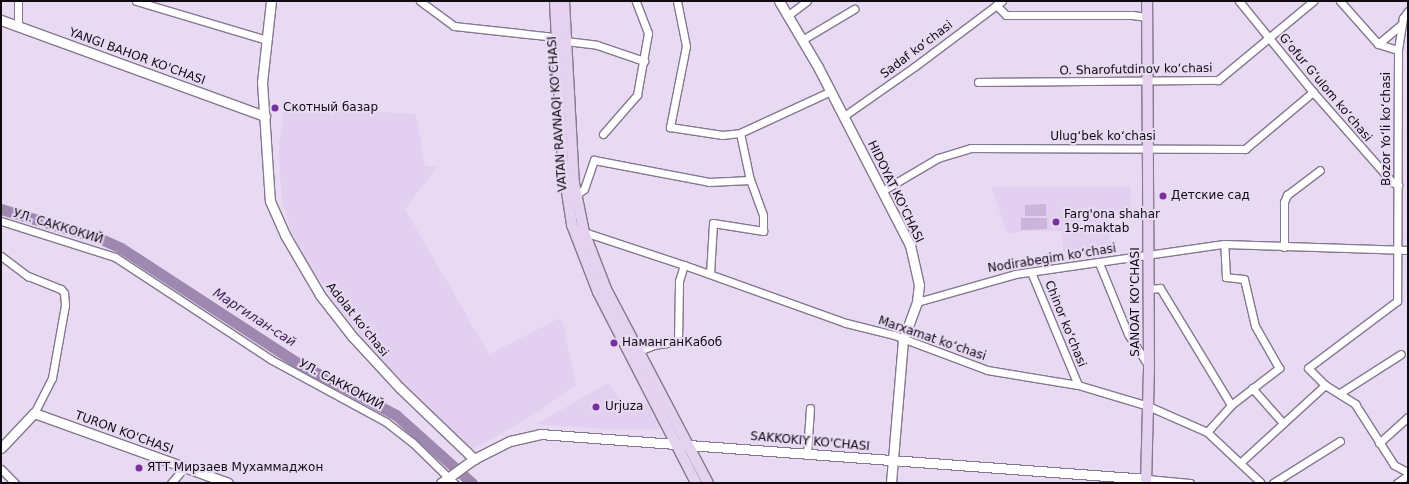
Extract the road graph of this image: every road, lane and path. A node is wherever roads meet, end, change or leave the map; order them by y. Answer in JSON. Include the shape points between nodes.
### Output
{"nodes":[{"id":1,"x":18,"y":1,"type":"edge"},
{"id":2,"x":136,"y":1,"type":"edge"},
{"id":3,"x":271,"y":1,"type":"edge"},
{"id":4,"x":420,"y":1,"type":"edge"},
{"id":5,"x":555,"y":1,"type":"edge"},
{"id":6,"x":564,"y":1,"type":"edge"},
{"id":7,"x":636,"y":1,"type":"edge"},
{"id":8,"x":677,"y":1,"type":"edge"},
{"id":9,"x":778,"y":1,"type":"edge"},
{"id":10,"x":807,"y":1,"type":"edge"},
{"id":11,"x":1147,"y":1,"type":"edge"},
{"id":12,"x":1239,"y":1,"type":"edge"},
{"id":13,"x":1313,"y":1,"type":"edge"},
{"id":14,"x":1340,"y":1,"type":"edge"},
{"id":15,"x":999,"y":3,"type":"edge"},
{"id":16,"x":854,"y":9,"type":"dead end"},
{"id":17,"x":1408,"y":11,"type":"edge"},
{"id":18,"x":787,"y":16,"type":"junction"},
{"id":19,"x":1147,"y":18,"type":"junction"},
{"id":20,"x":1,"y":20,"type":"edge"},
{"id":21,"x":560,"y":20,"type":"junction"},
{"id":22,"x":1401,"y":25,"type":"junction"},
{"id":23,"x":18,"y":26,"type":"junction"},
{"id":24,"x":1268,"y":38,"type":"junction"},
{"id":25,"x":561,"y":39,"type":"junction"},
{"id":26,"x":267,"y":40,"type":"junction"},
{"id":27,"x":802,"y":40,"type":"junction"},
{"id":28,"x":1378,"y":44,"type":"junction"},
{"id":29,"x":1398,"y":50,"type":"junction"},
{"id":30,"x":644,"y":61,"type":"junction"},
{"id":31,"x":978,"y":82,"type":"dead end"},
{"id":32,"x":1148,"y":82,"type":"junction"},
{"id":33,"x":831,"y":91,"type":"junction"},
{"id":34,"x":1313,"y":92,"type":"junction"},
{"id":35,"x":265,"y":116,"type":"junction"},
{"id":36,"x":844,"y":116,"type":"junction"},
{"id":37,"x":603,"y":134,"type":"dead end"},
{"id":38,"x":740,"y":134,"type":"junction"},
{"id":39,"x":1148,"y":148,"type":"junction"},
{"id":40,"x":1320,"y":170,"type":"dead end"},
{"id":41,"x":750,"y":180,"type":"junction"},
{"id":42,"x":1398,"y":185,"type":"junction"},
{"id":43,"x":882,"y":191,"type":"junction"},
{"id":44,"x":576,"y":195,"type":"junction"},
{"id":45,"x":1,"y":221,"type":"edge"},
{"id":46,"x":584,"y":232,"type":"junction"},
{"id":47,"x":1224,"y":244,"type":"junction"},
{"id":48,"x":1284,"y":247,"type":"junction"},
{"id":49,"x":1398,"y":250,"type":"junction"},
{"id":50,"x":1408,"y":250,"type":"edge"},
{"id":51,"x":1,"y":256,"type":"edge"},
{"id":52,"x":1148,"y":256,"type":"junction"},
{"id":53,"x":1099,"y":263,"type":"junction"},
{"id":54,"x":684,"y":264,"type":"junction"},
{"id":55,"x":1032,"y":272,"type":"junction"},
{"id":56,"x":710,"y":274,"type":"junction"},
{"id":57,"x":1149,"y":289,"type":"junction"},
{"id":58,"x":917,"y":302,"type":"junction"},
{"id":59,"x":904,"y":340,"type":"junction"},
{"id":60,"x":639,"y":352,"type":"junction"},
{"id":61,"x":1401,"y":354,"type":"dead end"},
{"id":62,"x":1149,"y":366,"type":"junction"},
{"id":63,"x":1078,"y":385,"type":"junction"},
{"id":64,"x":1324,"y":385,"type":"junction"},
{"id":65,"x":1252,"y":388,"type":"junction"},
{"id":66,"x":1340,"y":393,"type":"junction"},
{"id":67,"x":1231,"y":405,"type":"junction"},
{"id":68,"x":1148,"y":406,"type":"junction"},
{"id":69,"x":810,"y":408,"type":"dead end"},
{"id":70,"x":34,"y":413,"type":"junction"},
{"id":71,"x":1408,"y":417,"type":"edge"},
{"id":72,"x":1283,"y":423,"type":"junction"},
{"id":73,"x":1207,"y":432,"type":"junction"},
{"id":74,"x":1340,"y":441,"type":"dead end"},
{"id":75,"x":1379,"y":442,"type":"junction"},
{"id":76,"x":676,"y":443,"type":"junction"},
{"id":77,"x":687,"y":444,"type":"junction"},
{"id":78,"x":1,"y":448,"type":"edge"},
{"id":79,"x":807,"y":454,"type":"junction"},
{"id":80,"x":474,"y":459,"type":"junction"},
{"id":81,"x":893,"y":460,"type":"junction"},
{"id":82,"x":1241,"y":462,"type":"junction"},
{"id":83,"x":184,"y":468,"type":"junction"},
{"id":84,"x":1,"y":469,"type":"edge"},
{"id":85,"x":1408,"y":473,"type":"edge"},
{"id":86,"x":451,"y":480,"type":"edge"},
{"id":87,"x":1146,"y":481,"type":"edge"},
{"id":88,"x":1260,"y":482,"type":"edge"},
{"id":89,"x":15,"y":483,"type":"edge"},
{"id":90,"x":171,"y":483,"type":"edge"},
{"id":91,"x":228,"y":483,"type":"edge"},
{"id":92,"x":441,"y":483,"type":"edge"},
{"id":93,"x":696,"y":483,"type":"edge"},
{"id":94,"x":708,"y":483,"type":"edge"},
{"id":95,"x":891,"y":483,"type":"edge"},
{"id":96,"x":1190,"y":483,"type":"edge"},
{"id":97,"x":1273,"y":483,"type":"edge"},
{"id":98,"x":1397,"y":483,"type":"edge"}],
"edges":[{"from":1,"to":23,"type":"street"},
{"from":2,"to":26,"type":"street"},
{"from":3,"to":26,"type":"street","name":"Adolat koʻchasi"},
{"from":4,"to":25,"type":"street","via":[[454,26]]},
{"from":5,"to":21,"type":"main road","name":"VATAN RAVNAQI KO'CHASI"},
{"from":6,"to":21,"type":"main road","name":"VATAN RAVNAQI KO'CHASI"},
{"from":7,"to":30,"type":"street","via":[[648,33]]},
{"from":8,"to":38,"type":"street","via":[[686,46],[670,127],[722,135]]},
{"from":9,"to":18,"type":"street","name":"HIDOYAT KO'CHASI"},
{"from":10,"to":18,"type":"street"},
{"from":11,"to":19,"type":"main road","name":"SANOAT KO'CHASI"},
{"from":12,"to":24,"type":"street","name":"Gʻofur Gʻulom koʻchasi"},
{"from":13,"to":24,"type":"street","name":"O. Sharofutdinov koʻchasi"},
{"from":14,"to":28,"type":"street"},
{"from":15,"to":19,"type":"street","via":[[1006,15],[1132,15]]},
{"from":15,"to":36,"type":"street","name":"Sadaf koʻchasi","via":[[914,68]]},
{"from":16,"to":27,"type":"street"},
{"from":17,"to":22,"type":"street","name":"Bozor Yoʻli koʻchasi"},
{"from":18,"to":27,"type":"street","name":"HIDOYAT KO'CHASI"},
{"from":19,"to":32,"type":"main road","name":"SANOAT KO'CHASI"},
{"from":20,"to":23,"type":"street","name":"YANGI BAHOR KO'CHASI"},
{"from":21,"to":25,"type":"main road","name":"VATAN RAVNAQI KO'CHASI"},
{"from":22,"to":28,"type":"street"},
{"from":22,"to":29,"type":"street","name":"Bozor Yoʻli koʻchasi"},
{"from":23,"to":35,"type":"street","name":"YANGI BAHOR KO'CHASI"},
{"from":24,"to":32,"type":"street","name":"O. Sharofutdinov koʻchasi","via":[[1218,80]]},
{"from":24,"to":34,"type":"street","name":"Gʻofur Gʻulom koʻchasi"},
{"from":25,"to":30,"type":"street","via":[[597,45]]},
{"from":25,"to":44,"type":"main road","name":"VATAN RAVNAQI KO'CHASI"},
{"from":25,"to":76,"type":"main road","name":"VATAN RAVNAQI KO'CHASI","via":[[564,178],[572,225],[598,292]]},
{"from":26,"to":35,"type":"street","name":"Adolat koʻchasi","via":[[262,82]]},
{"from":27,"to":33,"type":"street","name":"HIDOYAT KO'CHASI"},
{"from":28,"to":29,"type":"street"},
{"from":29,"to":42,"type":"street","name":"Bozor Yoʻli koʻchasi"},
{"from":30,"to":37,"type":"street","via":[[637,95]]},
{"from":31,"to":32,"type":"street","name":"O. Sharofutdinov koʻchasi"},
{"from":32,"to":39,"type":"main road","name":"SANOAT KO'CHASI"},
{"from":33,"to":36,"type":"street","name":"HIDOYAT KO'CHASI"},
{"from":33,"to":38,"type":"street"},
{"from":34,"to":39,"type":"street","name":"Ulugʻbek koʻchasi","via":[[1245,149]]},
{"from":34,"to":42,"type":"street","name":"Gʻofur Gʻulom koʻchasi","via":[[1392,182]]},
{"from":35,"to":80,"type":"street","name":"Adolat koʻchasi","via":[[270,201],[285,235],[320,296],[352,336],[400,388]]},
{"from":36,"to":43,"type":"street","name":"HIDOYAT KO'CHASI"},
{"from":38,"to":41,"type":"street"},
{"from":39,"to":43,"type":"street","name":"Ulugʻbek koʻchasi","via":[[971,148],[938,158]]},
{"from":39,"to":52,"type":"main road","name":"SANOAT KO'CHASI"},
{"from":40,"to":48,"type":"street","via":[[1287,195],[1284,202]]},
{"from":41,"to":44,"type":"street","via":[[709,182],[594,160],[584,189]]},
{"from":41,"to":56,"type":"street","via":[[763,215],[763,231],[713,223]]},
{"from":42,"to":49,"type":"street","name":"Bozor Yoʻli koʻchasi"},
{"from":43,"to":58,"type":"street","name":"HIDOYAT KO'CHASI","via":[[910,246],[918,285]]},
{"from":44,"to":46,"type":"main road","name":"VATAN RAVNAQI KO'CHASI"},
{"from":45,"to":86,"type":"street","name":"УЛ. САККОКИЙ","via":[[115,257],[270,359],[386,422]]},
{"from":46,"to":54,"type":"street","name":"Marxamat koʻchasi"},
{"from":46,"to":60,"type":"main road","name":"VATAN RAVNAQI KO'CHASI","via":[[606,288]]},
{"from":47,"to":48,"type":"street","name":"Nodirabegim koʻchasi"},
{"from":47,"to":52,"type":"street","name":"Nodirabegim koʻchasi"},
{"from":47,"to":65,"type":"street","via":[[1226,277],[1244,279],[1255,326],[1279,364],[1279,368]]},
{"from":48,"to":49,"type":"street","name":"Nodirabegim koʻchasi"},
{"from":49,"to":50,"type":"street","name":"Nodirabegim koʻchasi"},
{"from":49,"to":64,"type":"street","name":"Bozor Yoʻli koʻchasi","via":[[1397,301],[1308,368]]},
{"from":51,"to":70,"type":"street","via":[[28,276],[61,289],[64,293],[65,305],[52,378]]},
{"from":52,"to":53,"type":"street","name":"Nodirabegim koʻchasi"},
{"from":52,"to":57,"type":"main road","name":"SANOAT KO'CHASI"},
{"from":53,"to":55,"type":"street","name":"Nodirabegim koʻchasi"},
{"from":53,"to":62,"type":"street","via":[[1128,334]]},
{"from":54,"to":56,"type":"street","name":"Marxamat koʻchasi"},
{"from":54,"to":60,"type":"street","via":[[679,281],[678,341],[654,345]]},
{"from":55,"to":58,"type":"street","name":"Nodirabegim koʻchasi","via":[[987,280]]},
{"from":55,"to":63,"type":"street","name":"Chinor koʻchasi"},
{"from":56,"to":59,"type":"street","name":"Marxamat koʻchasi","via":[[846,323]]},
{"from":57,"to":62,"type":"main road","name":"SANOAT KO'CHASI"},
{"from":57,"to":67,"type":"street","via":[[1160,288]]},
{"from":58,"to":59,"type":"street","name":"HIDOYAT KO'CHASI"},
{"from":59,"to":63,"type":"street","name":"Marxamat koʻchasi","via":[[988,370]]},
{"from":59,"to":81,"type":"street","name":"HIDOYAT KO'CHASI"},
{"from":60,"to":77,"type":"main road","name":"VATAN RAVNAQI KO'CHASI"},
{"from":61,"to":66,"type":"street"},
{"from":62,"to":68,"type":"main road","name":"SANOAT KO'CHASI"},
{"from":63,"to":68,"type":"street","name":"Marxamat koʻchasi"},
{"from":64,"to":66,"type":"street"},
{"from":64,"to":72,"type":"street"},
{"from":65,"to":67,"type":"street"},
{"from":65,"to":72,"type":"street"},
{"from":66,"to":75,"type":"street","via":[[1355,404]]},
{"from":67,"to":73,"type":"street"},
{"from":68,"to":73,"type":"street","name":"Marxamat koʻchasi"},
{"from":68,"to":87,"type":"main road","name":"SANOAT KO'CHASI"},
{"from":69,"to":79,"type":"street"},
{"from":70,"to":78,"type":"street"},
{"from":70,"to":83,"type":"street","name":"TURON KO'CHASI"},
{"from":71,"to":75,"type":"street"},
{"from":72,"to":82,"type":"street"},
{"from":73,"to":82,"type":"street","name":"Marxamat koʻchasi"},
{"from":74,"to":97,"type":"street"},
{"from":75,"to":85,"type":"street","via":[[1394,465]]},
{"from":76,"to":77,"type":"street","name":"SAKKOKIY KO'CHASI"},
{"from":76,"to":80,"type":"street","name":"SAKKOKIY KO'CHASI","via":[[540,434],[510,441]]},
{"from":76,"to":93,"type":"main road","name":"VATAN RAVNAQI KO'CHASI"},
{"from":77,"to":79,"type":"street","name":"SAKKOKIY KO'CHASI"},
{"from":77,"to":94,"type":"main road","name":"VATAN RAVNAQI KO'CHASI"},
{"from":79,"to":81,"type":"street","name":"SAKKOKIY KO'CHASI"},
{"from":80,"to":86,"type":"street","name":"SAKKOKIY KO'CHASI"},
{"from":81,"to":87,"type":"street","name":"SAKKOKIY KO'CHASI"},
{"from":81,"to":95,"type":"street","name":"HIDOYAT KO'CHASI"},
{"from":82,"to":88,"type":"street","name":"Marxamat koʻchasi"},
{"from":83,"to":90,"type":"street"},
{"from":83,"to":91,"type":"street","name":"TURON KO'CHASI"},
{"from":84,"to":89,"type":"street"},
{"from":85,"to":98,"type":"street"},
{"from":86,"to":92,"type":"street","name":"SAKKOKIY KO'CHASI"},
{"from":87,"to":96,"type":"street","name":"SAKKOKIY KO'CHASI"}]}
